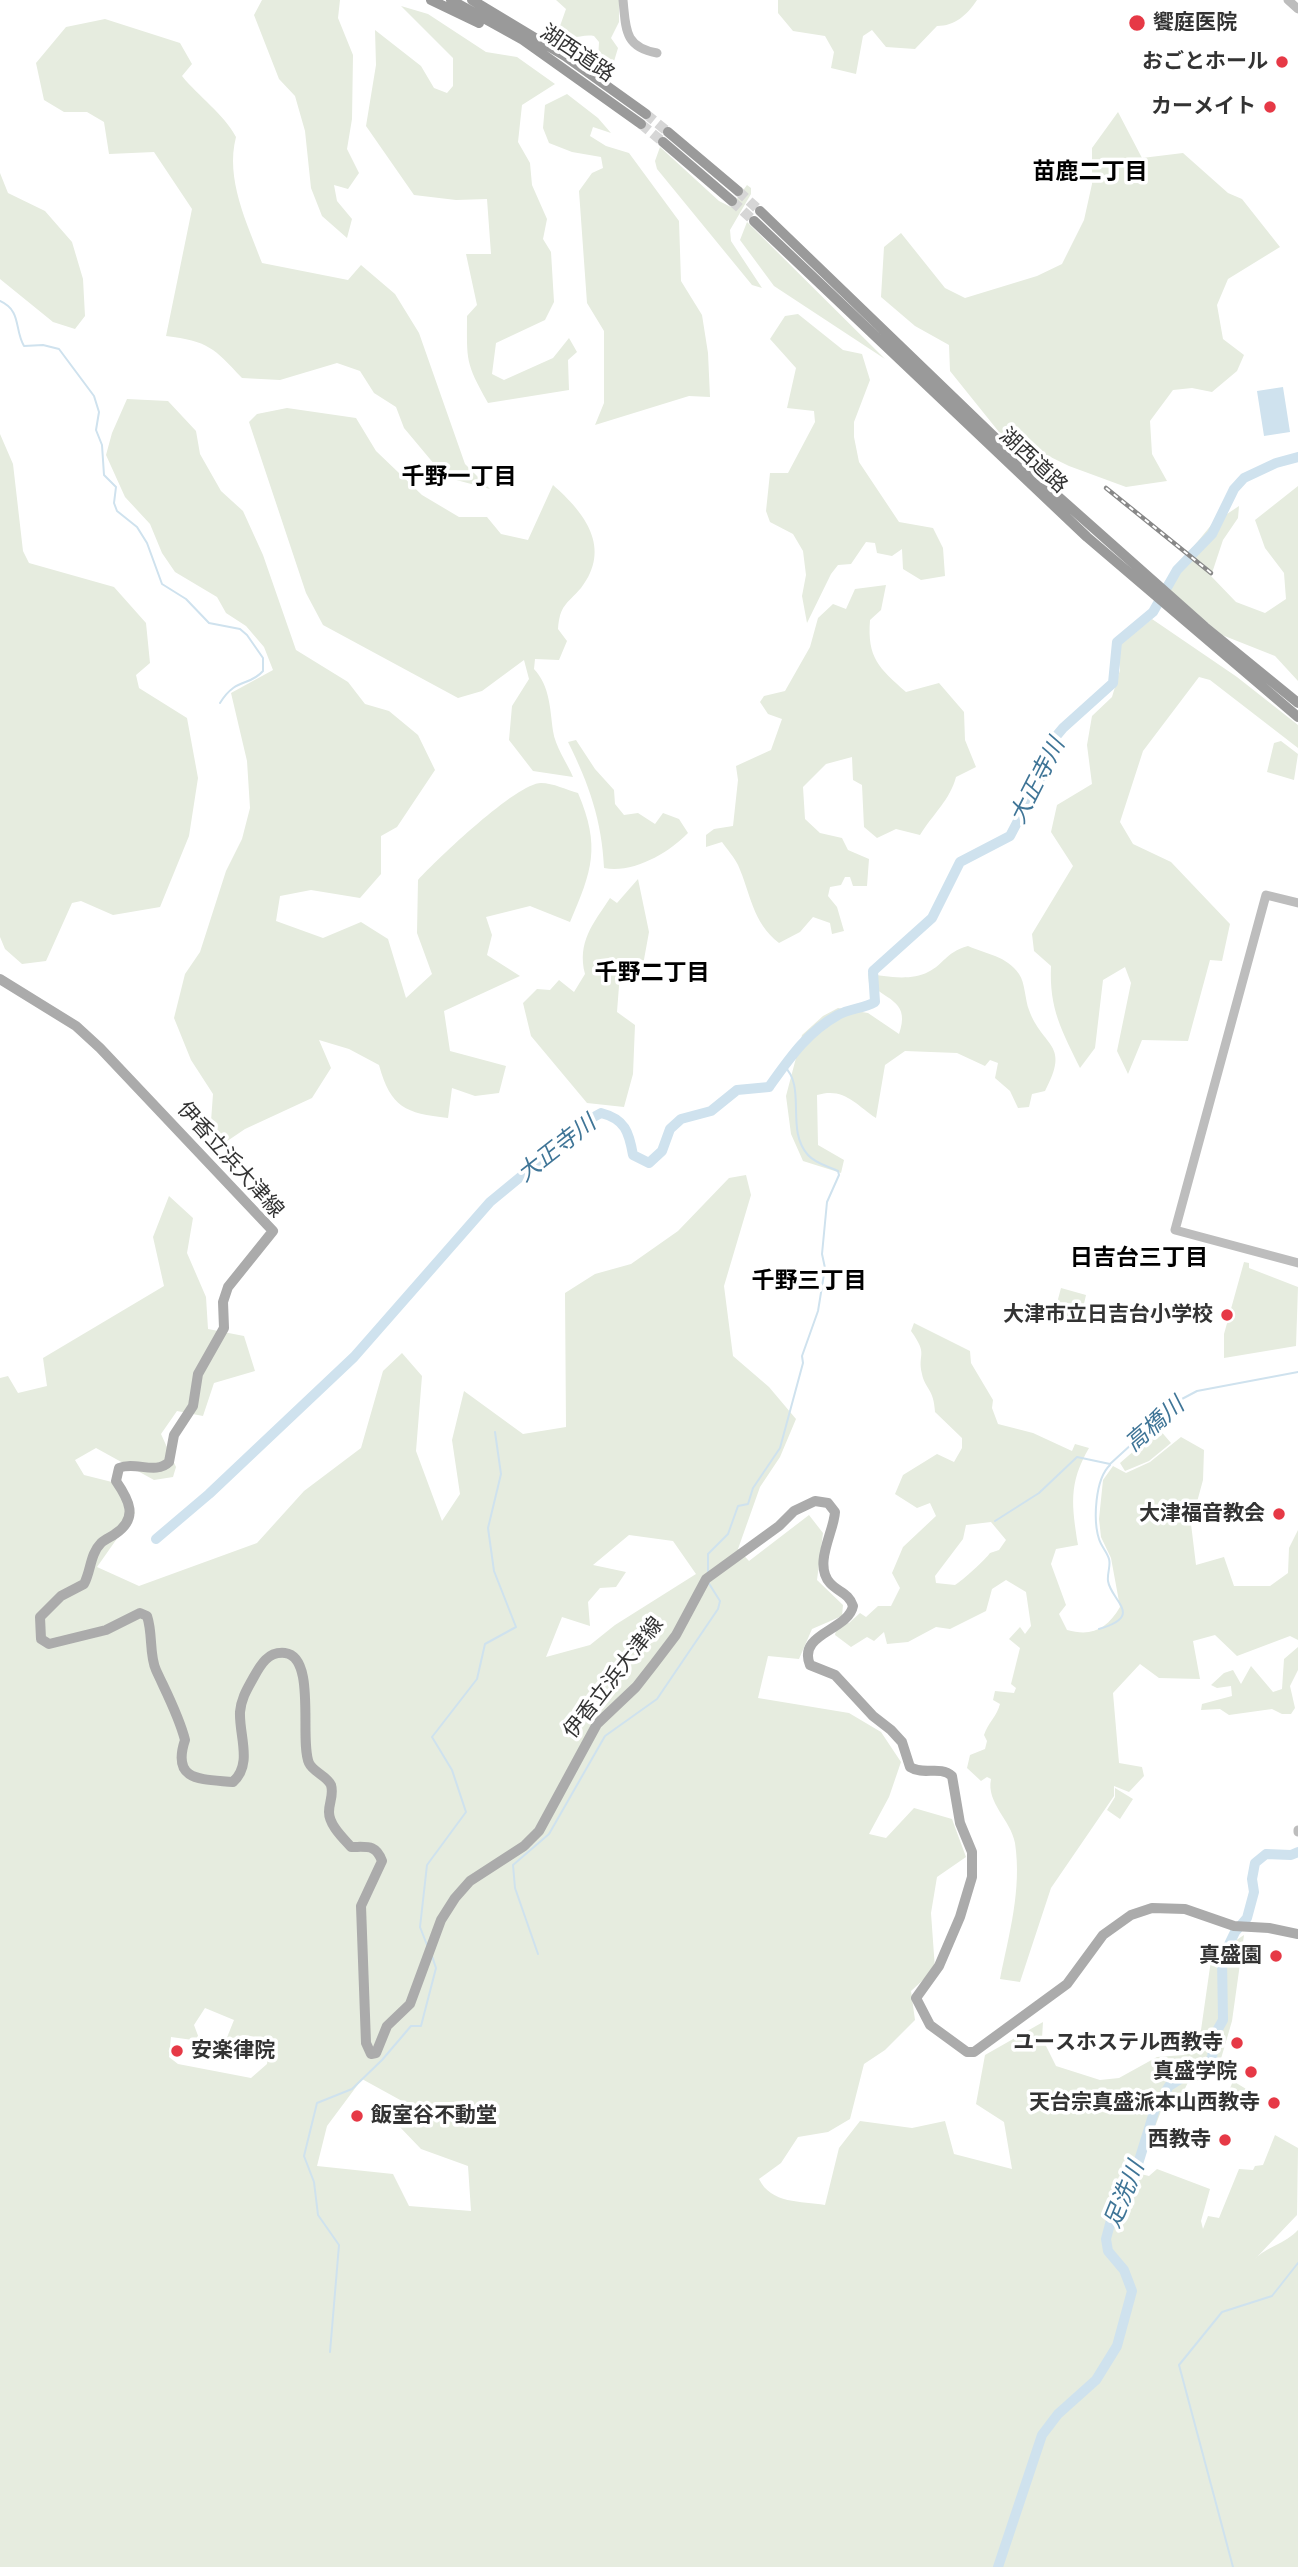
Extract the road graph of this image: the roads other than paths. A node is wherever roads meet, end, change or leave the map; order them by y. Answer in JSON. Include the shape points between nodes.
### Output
{"nodes":[{"id":1,"x":431,"y":0,"type":"edge"},
{"id":2,"x":451,"y":0,"type":"edge"},
{"id":3,"x":472,"y":0,"type":"edge"},
{"id":4,"x":484,"y":0,"type":"edge"},
{"id":5,"x":623,"y":0,"type":"edge"},
{"id":6,"x":1288,"y":0,"type":"edge"},
{"id":7,"x":1298,"y":9,"type":"edge"},
{"id":8,"x":538,"y":38,"type":"junction"},
{"id":9,"x":657,"y":53,"type":"dead end"},
{"id":10,"x":550,"y":58,"type":"junction"},
{"id":11,"x":666,"y":137,"type":"tunnel mouth"},
{"id":12,"x":735,"y":196,"type":"tunnel mouth"},
{"id":13,"x":1203,"y":632,"type":"junction"},
{"id":14,"x":1298,"y":704,"type":"edge"},
{"id":15,"x":1298,"y":717,"type":"edge"},
{"id":16,"x":1298,"y":904,"type":"edge"},
{"id":17,"x":0,"y":979,"type":"edge"},
{"id":18,"x":1298,"y":1263,"type":"edge"},
{"id":19,"x":1298,"y":1934,"type":"edge"}],
"edges":[{"from":1,"to":10,"type":"highway"},
{"from":2,"to":10,"type":"highway","name":"湖西道路"},
{"from":3,"to":8,"type":"highway","name":"湖西道路"},
{"from":4,"to":8,"type":"highway"},
{"from":5,"to":9,"type":"street","via":[[626,29],[634,44]]},
{"from":6,"to":7,"type":"street"},
{"from":8,"to":10,"type":"highway","name":"湖西道路","via":[[644,119]]},
{"from":11,"to":12,"type":"highway"},
{"from":13,"to":13,"type":"highway","name":"湖西道路","via":[[1013,469],[757,216],[1035,476]]},
{"from":13,"to":14,"type":"highway","name":"湖西道路"},
{"from":13,"to":15,"type":"highway","name":"湖西道路"},
{"from":16,"to":18,"type":"street","via":[[1266,895],[1175,1230]]},
{"from":17,"to":19,"type":"main road","name":"伊香立浜大津線","via":[[76,1026],[100,1048],[273,1231],[228,1287],[224,1328],[198,1374],[194,1406],[174,1434],[169,1462],[156,1468],[119,1468],[116,1481],[131,1504],[131,1514],[124,1527],[93,1554],[84,1584],[61,1596],[40,1617],[41,1639],[49,1644],[106,1630],[132,1615],[147,1616],[155,1670],[164,1682],[185,1740],[182,1768],[192,1777],[233,1783],[244,1766],[243,1697],[263,1661],[275,1653],[289,1654],[298,1661],[306,1695],[306,1751],[309,1764],[330,1783],[329,1813],[334,1826],[351,1847],[372,1847],[382,1861],[361,1906],[366,2043],[371,2054],[376,2053],[387,2026],[410,2004],[441,1920],[470,1881],[540,1831],[597,1724],[636,1687],[676,1635],[709,1576],[803,1505],[823,1502],[832,1506],[835,1518],[826,1549],[825,1575],[851,1601],[852,1611],[812,1642],[808,1660],[814,1669],[835,1675],[891,1730],[902,1742],[910,1767],[919,1772],[939,1769],[952,1776],[960,1823],[972,1852],[972,1877],[960,1917],[939,1966],[916,1998],[930,2025],[967,2052],[984,2047],[1067,1984],[1104,1936],[1131,1915],[1153,1908],[1185,1909],[1239,1927]]}]}
